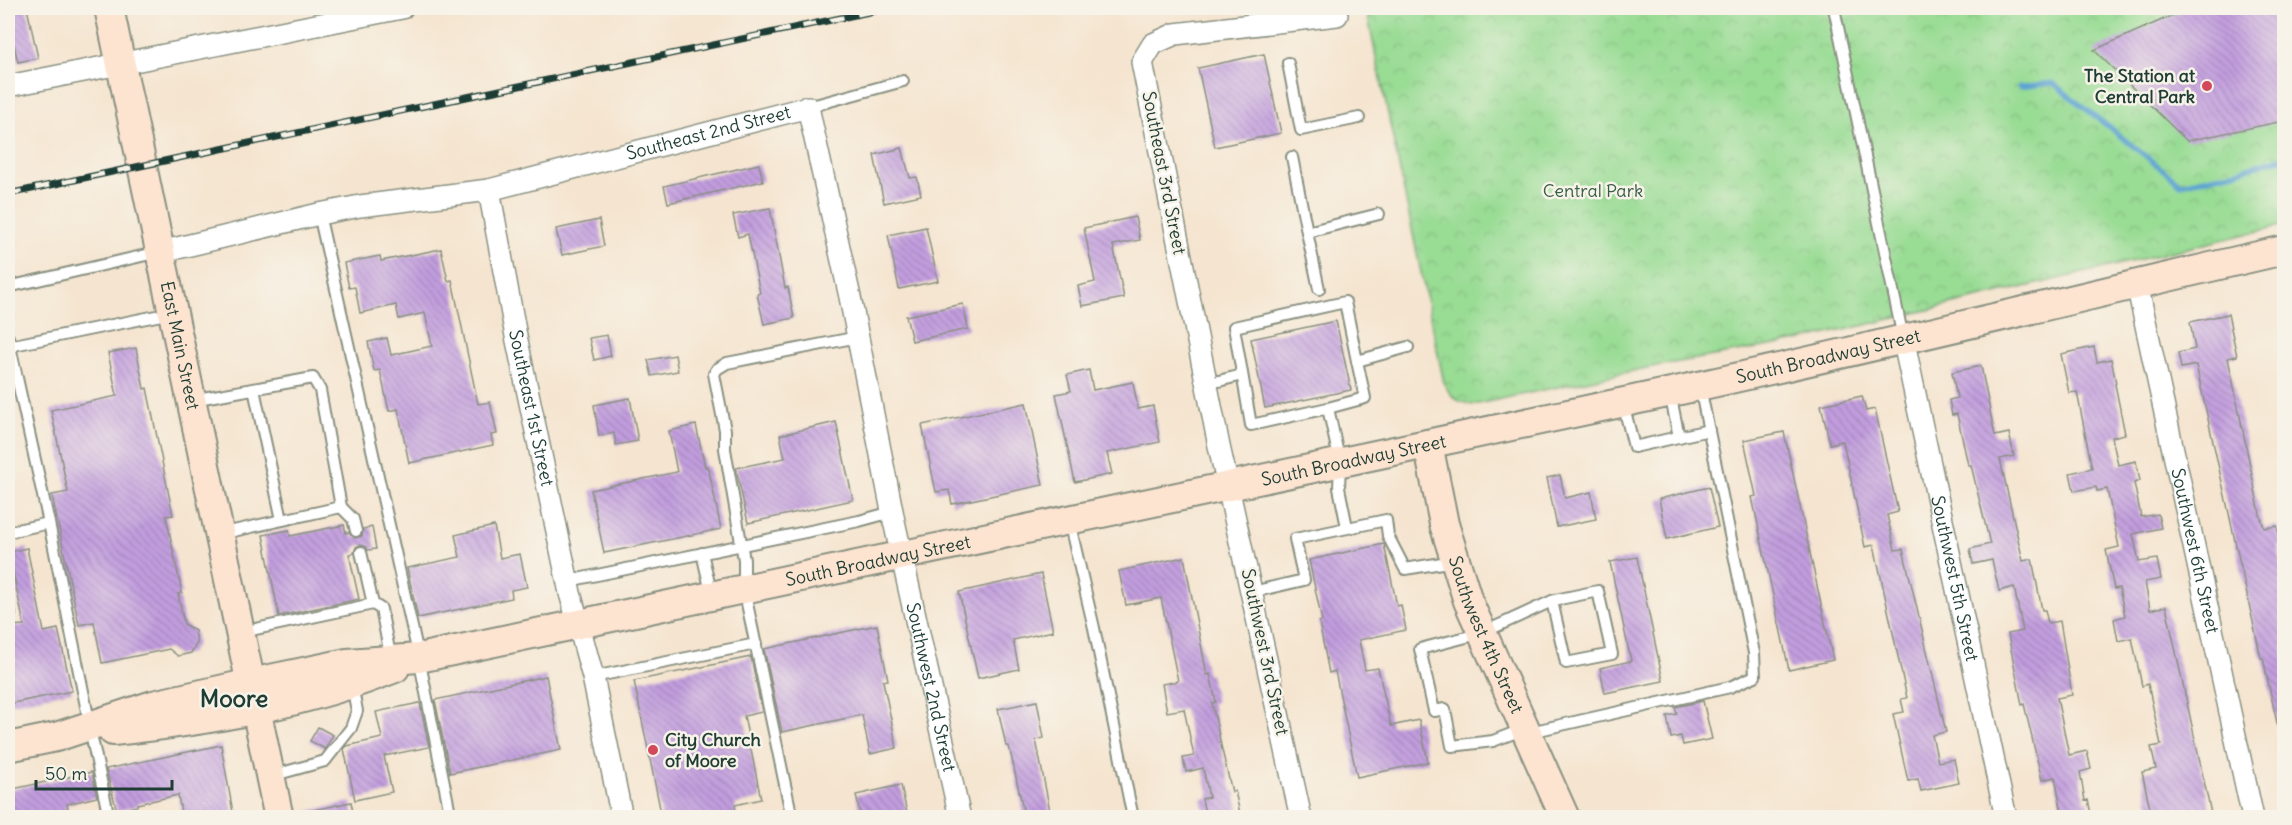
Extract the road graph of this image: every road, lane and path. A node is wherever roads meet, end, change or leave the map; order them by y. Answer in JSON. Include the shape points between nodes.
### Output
{"nodes":[{"id":1,"x":109,"y":8,"type":"edge"},
{"id":2,"x":402,"y":8,"type":"edge"},
{"id":3,"x":1834,"y":8,"type":"edge"},
{"id":4,"x":1337,"y":15,"type":"dead end"},
{"id":5,"x":120,"y":63,"type":"junction"},
{"id":6,"x":1288,"y":63,"type":"dead end"},
{"id":7,"x":903,"y":81,"type":"dead end"},
{"id":8,"x":8,"y":86,"type":"edge"},
{"id":9,"x":808,"y":108,"type":"junction"},
{"id":10,"x":1359,"y":118,"type":"dead end"},
{"id":11,"x":1292,"y":157,"type":"dead end"},
{"id":12,"x":489,"y":190,"type":"junction"},
{"id":13,"x":319,"y":214,"type":"junction"},
{"id":14,"x":1379,"y":214,"type":"dead end"},
{"id":15,"x":1307,"y":232,"type":"junction"},
{"id":16,"x":2284,"y":250,"type":"edge"},
{"id":17,"x":161,"y":252,"type":"junction"},
{"id":18,"x":2137,"y":284,"type":"junction"},
{"id":19,"x":8,"y":287,"type":"edge"},
{"id":20,"x":1319,"y":289,"type":"dead end"},
{"id":21,"x":174,"y":312,"type":"junction"},
{"id":22,"x":858,"y":337,"type":"junction"},
{"id":23,"x":1903,"y":338,"type":"junction"},
{"id":24,"x":8,"y":342,"type":"edge"},
{"id":25,"x":1408,"y":347,"type":"dead end"},
{"id":26,"x":1357,"y":361,"type":"junction"},
{"id":27,"x":1242,"y":375,"type":"junction"},
{"id":28,"x":1207,"y":384,"type":"junction"},
{"id":29,"x":1700,"y":386,"type":"junction"},
{"id":30,"x":254,"y":389,"type":"junction"},
{"id":31,"x":1670,"y":393,"type":"junction"},
{"id":32,"x":192,"y":400,"type":"junction"},
{"id":33,"x":1623,"y":403,"type":"junction"},
{"id":34,"x":1328,"y":408,"type":"junction"},
{"id":35,"x":1709,"y":430,"type":"junction"},
{"id":36,"x":1679,"y":437,"type":"junction"},
{"id":37,"x":1428,"y":444,"type":"junction"},
{"id":38,"x":1340,"y":463,"type":"junction"},
{"id":39,"x":1229,"y":487,"type":"junction"},
{"id":40,"x":341,"y":507,"type":"junction"},
{"id":41,"x":892,"y":512,"type":"junction"},
{"id":42,"x":282,"y":520,"type":"junction"},
{"id":43,"x":1069,"y":521,"type":"junction"},
{"id":44,"x":49,"y":523,"type":"junction"},
{"id":45,"x":1347,"y":527,"type":"junction"},
{"id":46,"x":356,"y":531,"type":"dead end"},
{"id":47,"x":8,"y":532,"type":"edge"},
{"id":48,"x":220,"y":534,"type":"junction"},
{"id":49,"x":742,"y":545,"type":"junction"},
{"id":50,"x":361,"y":552,"type":"dead end"},
{"id":51,"x":702,"y":553,"type":"junction"},
{"id":52,"x":903,"y":556,"type":"junction"},
{"id":53,"x":1455,"y":561,"type":"junction"},
{"id":54,"x":568,"y":581,"type":"junction"},
{"id":55,"x":744,"y":589,"type":"junction"},
{"id":56,"x":1252,"y":591,"type":"junction"},
{"id":57,"x":712,"y":596,"type":"junction"},
{"id":58,"x":1551,"y":601,"type":"junction"},
{"id":59,"x":373,"y":604,"type":"junction"},
{"id":60,"x":580,"y":624,"type":"junction"},
{"id":61,"x":240,"y":633,"type":"junction"},
{"id":62,"x":1482,"y":633,"type":"junction"},
{"id":63,"x":756,"y":644,"type":"junction"},
{"id":64,"x":419,"y":658,"type":"junction"},
{"id":65,"x":391,"y":660,"type":"junction"},
{"id":66,"x":593,"y":677,"type":"junction"},
{"id":67,"x":352,"y":685,"type":"junction"},
{"id":68,"x":254,"y":696,"type":"junction"},
{"id":69,"x":91,"y":730,"type":"junction"},
{"id":70,"x":1525,"y":731,"type":"junction"},
{"id":71,"x":8,"y":747,"type":"edge"},
{"id":72,"x":270,"y":776,"type":"junction"},
{"id":73,"x":109,"y":818,"type":"edge"},
{"id":74,"x":279,"y":818,"type":"edge"},
{"id":75,"x":451,"y":818,"type":"edge"},
{"id":76,"x":622,"y":818,"type":"edge"},
{"id":77,"x":792,"y":818,"type":"edge"},
{"id":78,"x":960,"y":818,"type":"edge"},
{"id":79,"x":1133,"y":818,"type":"edge"},
{"id":80,"x":1301,"y":818,"type":"edge"},
{"id":81,"x":1565,"y":818,"type":"edge"},
{"id":82,"x":2006,"y":818,"type":"edge"},
{"id":83,"x":2253,"y":818,"type":"edge"}],
"edges":[{"from":1,"to":5,"type":"main road","name":"East Main Street"},
{"from":2,"to":5,"type":"street"},
{"from":3,"to":23,"type":"lane"},
{"from":4,"to":28,"type":"street","name":"Southeast 3rd Street","via":[[1174,34],[1153,44],[1142,62]]},
{"from":5,"to":8,"type":"street"},
{"from":5,"to":17,"type":"main road","name":"East Main Street"},
{"from":6,"to":10,"type":"lane","via":[[1301,130]]},
{"from":7,"to":9,"type":"lane"},
{"from":9,"to":12,"type":"street","name":"Southeast 2nd Street"},
{"from":9,"to":22,"type":"street","name":"Southeast 2nd Street"},
{"from":11,"to":15,"type":"lane"},
{"from":12,"to":13,"type":"street","name":"Southeast 2nd Street"},
{"from":12,"to":54,"type":"street","name":"Southeast 1st Street"},
{"from":13,"to":17,"type":"street","name":"Southeast 2nd Street"},
{"from":13,"to":64,"type":"lane"},
{"from":14,"to":15,"type":"lane"},
{"from":15,"to":20,"type":"lane"},
{"from":16,"to":18,"type":"main road","name":"South Broadway Street"},
{"from":17,"to":19,"type":"lane"},
{"from":17,"to":21,"type":"main road","name":"East Main Street"},
{"from":18,"to":23,"type":"main road","name":"South Broadway Street"},
{"from":18,"to":83,"type":"street","name":"Southwest 6th Street"},
{"from":21,"to":24,"type":"lane"},
{"from":21,"to":32,"type":"main road","name":"East Main Street"},
{"from":22,"to":41,"type":"street","name":"Southeast 2nd Street"},
{"from":22,"to":49,"type":"lane","via":[[727,363],[714,374]]},
{"from":23,"to":29,"type":"main road","name":"South Broadway Street"},
{"from":23,"to":82,"type":"street","name":"Southwest 5th Street"},
{"from":24,"to":44,"type":"lane"},
{"from":25,"to":26,"type":"lane"},
{"from":26,"to":27,"type":"lane","via":[[1345,302],[1234,327]]},
{"from":26,"to":34,"type":"lane","via":[[1365,398]]},
{"from":27,"to":28,"type":"lane"},
{"from":27,"to":34,"type":"lane","via":[[1251,425]]},
{"from":28,"to":39,"type":"street","name":"Southeast 3rd Street"},
{"from":29,"to":31,"type":"main road","name":"South Broadway Street"},
{"from":29,"to":35,"type":"lane"},
{"from":30,"to":32,"type":"lane"},
{"from":30,"to":40,"type":"lane","via":[[313,378],[320,390]]},
{"from":30,"to":42,"type":"lane"},
{"from":31,"to":33,"type":"main road","name":"South Broadway Street"},
{"from":31,"to":36,"type":"lane"},
{"from":32,"to":48,"type":"main road","name":"East Main Street"},
{"from":33,"to":36,"type":"lane","via":[[1634,447]]},
{"from":33,"to":37,"type":"main road","name":"South Broadway Street"},
{"from":34,"to":38,"type":"lane"},
{"from":35,"to":36,"type":"lane"},
{"from":35,"to":70,"type":"lane","via":[[1754,653],[1755,676],[1730,687]]},
{"from":37,"to":38,"type":"main road","name":"South Broadway Street"},
{"from":37,"to":53,"type":"main road","name":"Southwest 4th Street"},
{"from":38,"to":39,"type":"main road","name":"South Broadway Street"},
{"from":38,"to":45,"type":"lane","via":[[1339,488]]},
{"from":39,"to":43,"type":"main road","name":"South Broadway Street"},
{"from":39,"to":56,"type":"street","name":"Southwest 3rd Street"},
{"from":40,"to":42,"type":"lane"},
{"from":40,"to":46,"type":"lane","via":[[353,519]]},
{"from":41,"to":49,"type":"lane"},
{"from":41,"to":52,"type":"street","name":"Southeast 2nd Street"},
{"from":42,"to":48,"type":"lane"},
{"from":43,"to":52,"type":"main road","name":"South Broadway Street"},
{"from":43,"to":79,"type":"lane"},
{"from":44,"to":47,"type":"lane"},
{"from":44,"to":69,"type":"lane"},
{"from":45,"to":53,"type":"lane","via":[[1386,519],[1388,536],[1405,569]]},
{"from":45,"to":56,"type":"lane","via":[[1295,538],[1304,580]]},
{"from":48,"to":61,"type":"main road","name":"East Main Street"},
{"from":49,"to":51,"type":"lane"},
{"from":49,"to":55,"type":"lane"},
{"from":50,"to":59,"type":"lane"},
{"from":51,"to":54,"type":"lane"},
{"from":51,"to":57,"type":"lane"},
{"from":52,"to":55,"type":"main road","name":"South Broadway Street"},
{"from":52,"to":78,"type":"street","name":"Southwest 2nd Street"},
{"from":53,"to":62,"type":"main road","name":"Southwest 4th Street"},
{"from":54,"to":60,"type":"street","name":"Southeast 1st Street"},
{"from":55,"to":57,"type":"main road","name":"South Broadway Street"},
{"from":55,"to":63,"type":"lane"},
{"from":56,"to":80,"type":"street","name":"Southwest 3rd Street"},
{"from":57,"to":60,"type":"main road","name":"South Broadway Street"},
{"from":58,"to":58,"type":"lane","via":[[1598,591],[1612,654],[1566,663]]},
{"from":58,"to":62,"type":"lane"},
{"from":59,"to":61,"type":"lane"},
{"from":59,"to":65,"type":"lane","via":[[381,609]]},
{"from":60,"to":64,"type":"main road","name":"South Broadway Street"},
{"from":60,"to":66,"type":"street","name":"Southeast 1st Street"},
{"from":61,"to":68,"type":"main road","name":"East Main Street"},
{"from":62,"to":70,"type":"main road","name":"Southwest 4th Street"},
{"from":62,"to":70,"type":"lane","via":[[1420,649],[1434,711],[1445,709],[1452,746],[1493,741]]},
{"from":63,"to":66,"type":"lane"},
{"from":63,"to":77,"type":"lane"},
{"from":64,"to":65,"type":"main road","name":"South Broadway Street"},
{"from":64,"to":67,"type":"main road","name":"South Broadway Street"},
{"from":64,"to":75,"type":"lane"},
{"from":65,"to":68,"type":"main road","name":"South Broadway Street","via":[[347,663]]},
{"from":66,"to":76,"type":"street","name":"Southeast 1st Street"},
{"from":67,"to":68,"type":"main road","name":"South Broadway Street"},
{"from":67,"to":72,"type":"lane","via":[[357,711],[351,729],[325,760]]},
{"from":68,"to":69,"type":"main road","via":[[153,705]]},
{"from":68,"to":72,"type":"main road","name":"East Main Street"},
{"from":69,"to":71,"type":"main road"},
{"from":69,"to":73,"type":"lane"},
{"from":70,"to":81,"type":"main road","name":"Southwest 4th Street"},
{"from":72,"to":74,"type":"main road","name":"East Main Street"}]}
